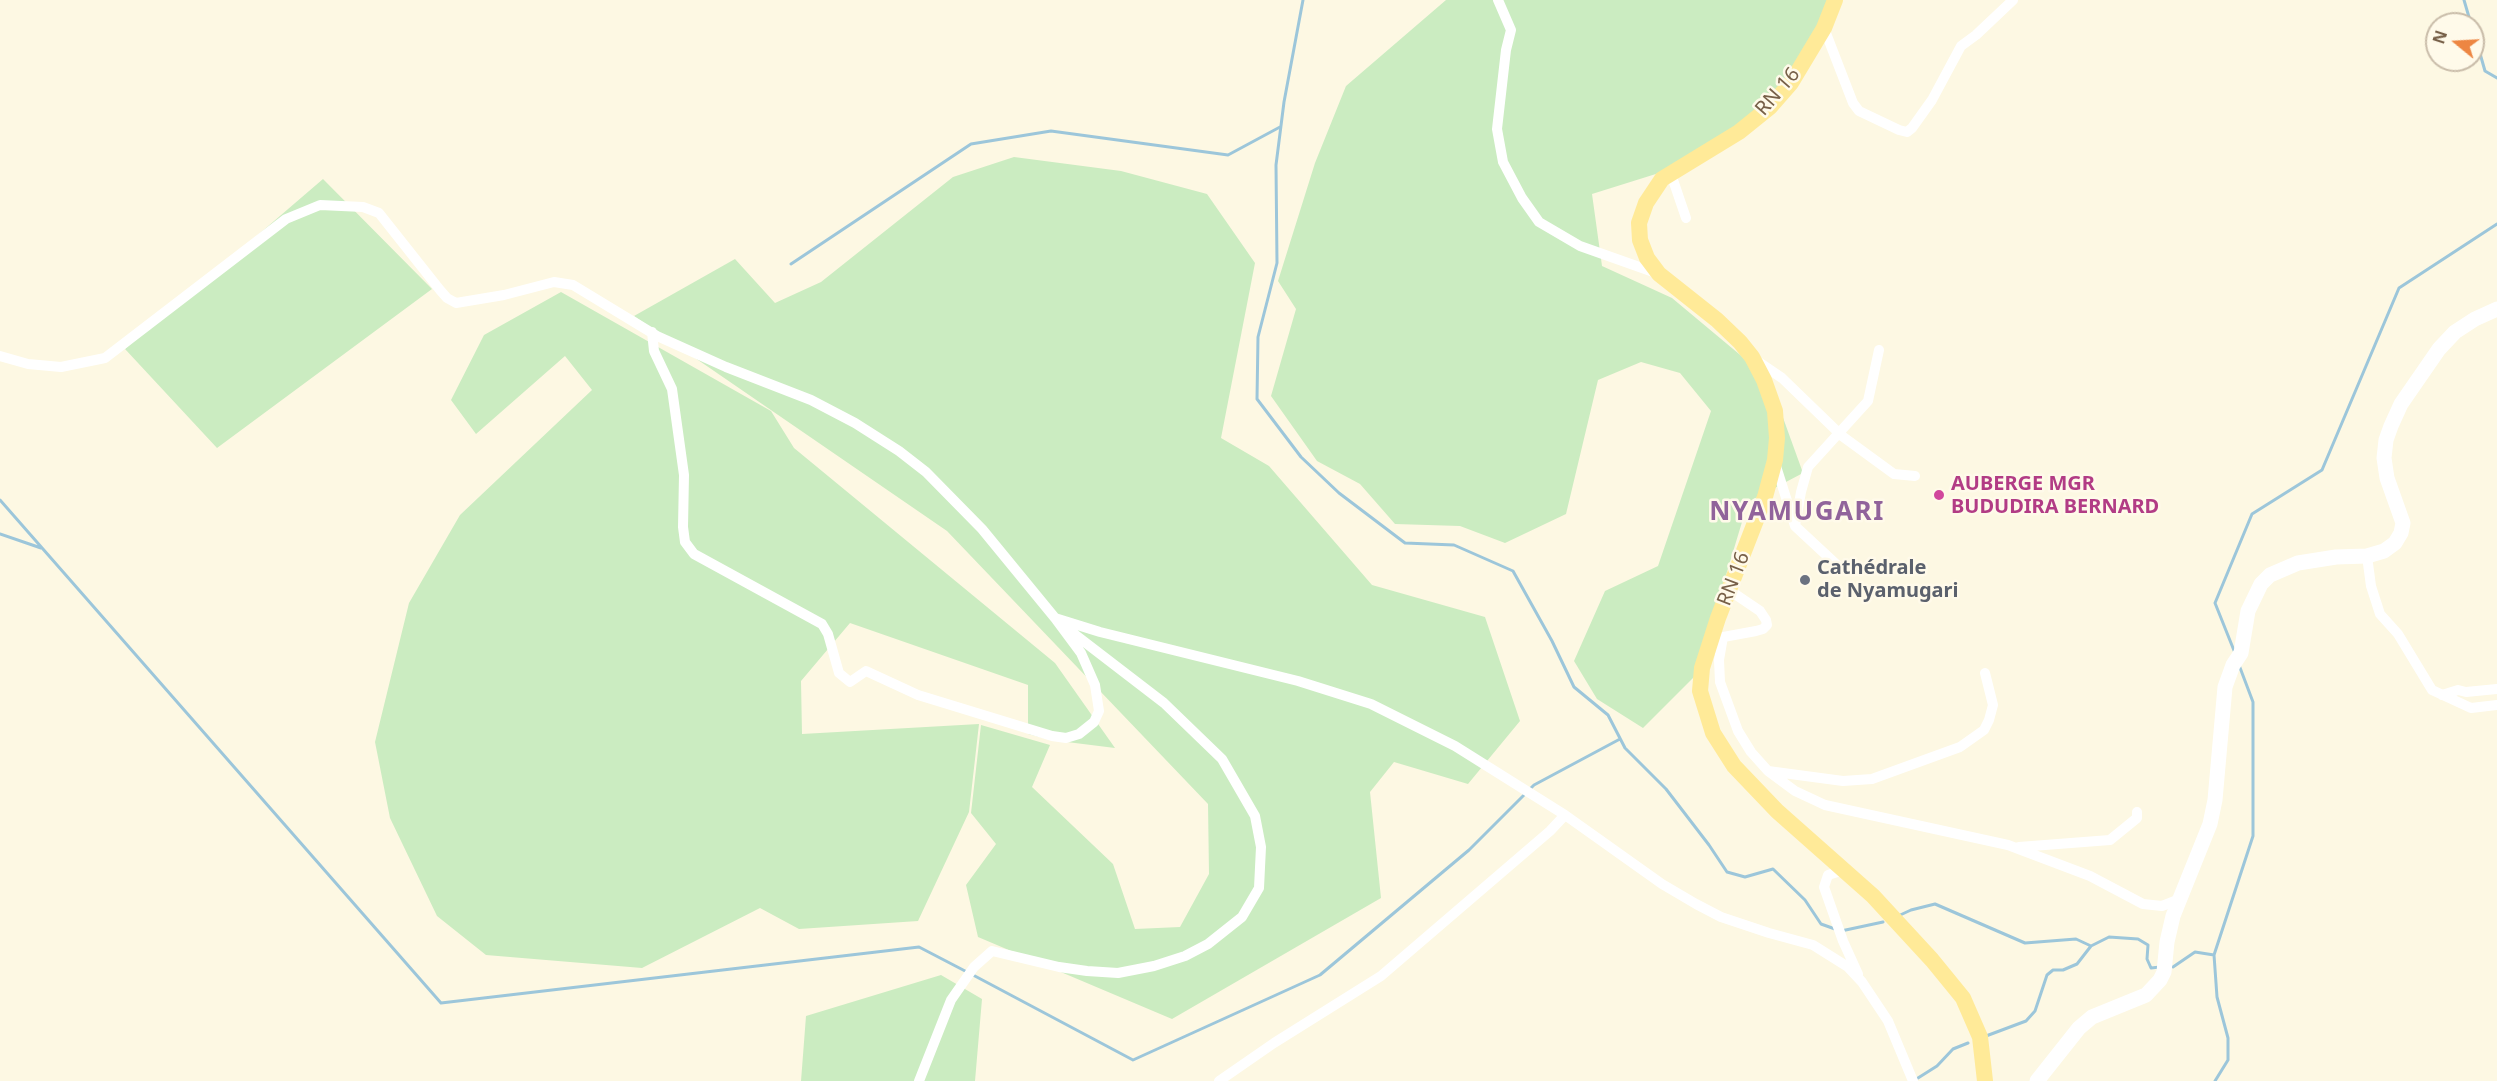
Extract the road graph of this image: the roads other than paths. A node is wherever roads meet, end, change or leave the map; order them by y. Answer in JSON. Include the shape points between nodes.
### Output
{"nodes":[{"id":1,"x":1498,"y":0,"type":"edge"},
{"id":2,"x":1835,"y":0,"type":"edge"},
{"id":3,"x":2013,"y":0,"type":"edge"},
{"id":4,"x":1824,"y":28,"type":"junction"},
{"id":5,"x":1671,"y":174,"type":"junction"},
{"id":6,"x":1686,"y":218,"type":"dead end"},
{"id":7,"x":1659,"y":274,"type":"junction"},
{"id":8,"x":2497,"y":309,"type":"edge"},
{"id":9,"x":651,"y":332,"type":"junction"},
{"id":10,"x":1879,"y":350,"type":"dead end"},
{"id":11,"x":0,"y":356,"type":"edge"},
{"id":12,"x":1752,"y":357,"type":"junction"},
{"id":13,"x":1840,"y":434,"type":"junction"},
{"id":14,"x":1774,"y":460,"type":"junction"},
{"id":15,"x":1915,"y":476,"type":"dead end"},
{"id":16,"x":1795,"y":526,"type":"junction"},
{"id":17,"x":2367,"y":556,"type":"junction"},
{"id":18,"x":1837,"y":565,"type":"dead end"},
{"id":19,"x":1729,"y":590,"type":"junction"},
{"id":20,"x":1054,"y":618,"type":"junction"},
{"id":21,"x":1717,"y":638,"type":"junction"},
{"id":22,"x":1985,"y":673,"type":"dead end"},
{"id":23,"x":2497,"y":689,"type":"edge"},
{"id":24,"x":2442,"y":695,"type":"junction"},
{"id":25,"x":2497,"y":705,"type":"edge"},
{"id":26,"x":1768,"y":771,"type":"junction"},
{"id":27,"x":2137,"y":812,"type":"dead end"},
{"id":28,"x":1565,"y":816,"type":"junction"},
{"id":29,"x":2013,"y":847,"type":"junction"},
{"id":30,"x":1844,"y":870,"type":"junction"},
{"id":31,"x":2180,"y":898,"type":"junction"},
{"id":32,"x":1862,"y":982,"type":"junction"},
{"id":33,"x":919,"y":1081,"type":"edge"},
{"id":34,"x":1219,"y":1081,"type":"edge"},
{"id":35,"x":1913,"y":1081,"type":"edge"},
{"id":36,"x":1985,"y":1081,"type":"edge"},
{"id":37,"x":2037,"y":1081,"type":"edge"}],
"edges":[{"from":1,"to":7,"type":"street","via":[[1511,30],[1497,129],[1503,162],[1522,198],[1539,222],[1580,246]]},
{"from":2,"to":4,"type":"main road","name":"RN 16","number":"RN 16"},
{"from":3,"to":4,"type":"street","via":[[1961,46],[1932,100],[1907,132],[1859,111]]},
{"from":4,"to":5,"type":"main road","name":"RN 16","number":"RN 16","via":[[1791,83],[1770,107],[1740,132]]},
{"from":5,"to":6,"type":"street"},
{"from":5,"to":7,"type":"main road","name":"RN 16","number":"RN 16","via":[[1653,190],[1639,223],[1647,258]]},
{"from":7,"to":12,"type":"main road","name":"RN 16","number":"RN 16","via":[[1717,320]]},
{"from":8,"to":17,"type":"main road","via":[[2455,333],[2439,349],[2401,404],[2386,440],[2384,458],[2403,523],[2401,533],[2384,551]]},
{"from":9,"to":11,"type":"street","via":[[563,281],[468,303],[452,301],[379,213],[363,207],[320,206],[286,219],[105,358],[61,367]]},
{"from":9,"to":20,"type":"street","via":[[726,367],[812,400],[899,451],[926,472],[982,529]]},
{"from":9,"to":20,"type":"street","via":[[654,351],[672,389],[684,475],[685,542],[694,554],[822,624],[839,673],[850,682],[866,671],[918,695],[1041,733],[1066,738],[1079,734],[1094,722],[1099,711],[1095,685],[1081,653]]},
{"from":10,"to":13,"type":"street","via":[[1868,400]]},
{"from":12,"to":13,"type":"street","via":[[1782,378]]},
{"from":12,"to":14,"type":"main road","name":"RN 16","number":"RN 16","via":[[1775,411]]},
{"from":13,"to":15,"type":"street","via":[[1894,474]]},
{"from":13,"to":16,"type":"street","via":[[1808,467]]},
{"from":14,"to":16,"type":"street"},
{"from":14,"to":19,"type":"main road","name":"RN 16","number":"RN 16","via":[[1765,497]]},
{"from":16,"to":18,"type":"street"},
{"from":17,"to":24,"type":"street","via":[[2380,614],[2398,634],[2432,690]]},
{"from":17,"to":31,"type":"main road","via":[[2317,559],[2283,568],[2261,584],[2248,611],[2237,659],[2225,687],[2210,824]]},
{"from":19,"to":21,"type":"main road","name":"RN 16","number":"RN 16"},
{"from":19,"to":21,"type":"street","via":[[1760,611],[1767,625],[1756,631]]},
{"from":20,"to":28,"type":"street","via":[[1347,695],[1455,746]]},
{"from":20,"to":33,"type":"street","via":[[1164,703],[1222,759],[1255,816],[1261,847],[1259,888],[1242,916],[1208,944],[1154,966],[1118,974],[1059,968],[992,951],[974,967],[951,1000]]},
{"from":21,"to":26,"type":"street","via":[[1720,682],[1738,731]]},
{"from":21,"to":30,"type":"main road","name":"RN 16","number":"RN 16","via":[[1702,668],[1700,691],[1718,743],[1777,811]]},
{"from":22,"to":26,"type":"street","via":[[1993,705],[1989,720],[1984,730],[1960,747],[1872,779],[1844,781]]},
{"from":23,"to":24,"type":"street","via":[[2458,690]]},
{"from":24,"to":25,"type":"street","via":[[2471,708]]},
{"from":26,"to":29,"type":"street","via":[[1795,791],[1826,805]]},
{"from":27,"to":29,"type":"street","via":[[2137,818],[2110,840]]},
{"from":28,"to":32,"type":"street","via":[[1696,904],[1760,930],[1813,945],[1848,967]]},
{"from":28,"to":34,"type":"street","via":[[1381,976]]},
{"from":29,"to":31,"type":"street","via":[[2090,876],[2143,904],[2162,906]]},
{"from":30,"to":32,"type":"street","via":[[1828,875],[1824,887]]},
{"from":30,"to":36,"type":"main road","name":"RN 16","number":"RN 16","via":[[1873,896],[1963,998],[1980,1038]]},
{"from":31,"to":37,"type":"main road","via":[[2169,930],[2167,960],[2160,980],[2146,995],[2092,1017]]},
{"from":32,"to":35,"type":"street","via":[[1888,1021]]}]}
